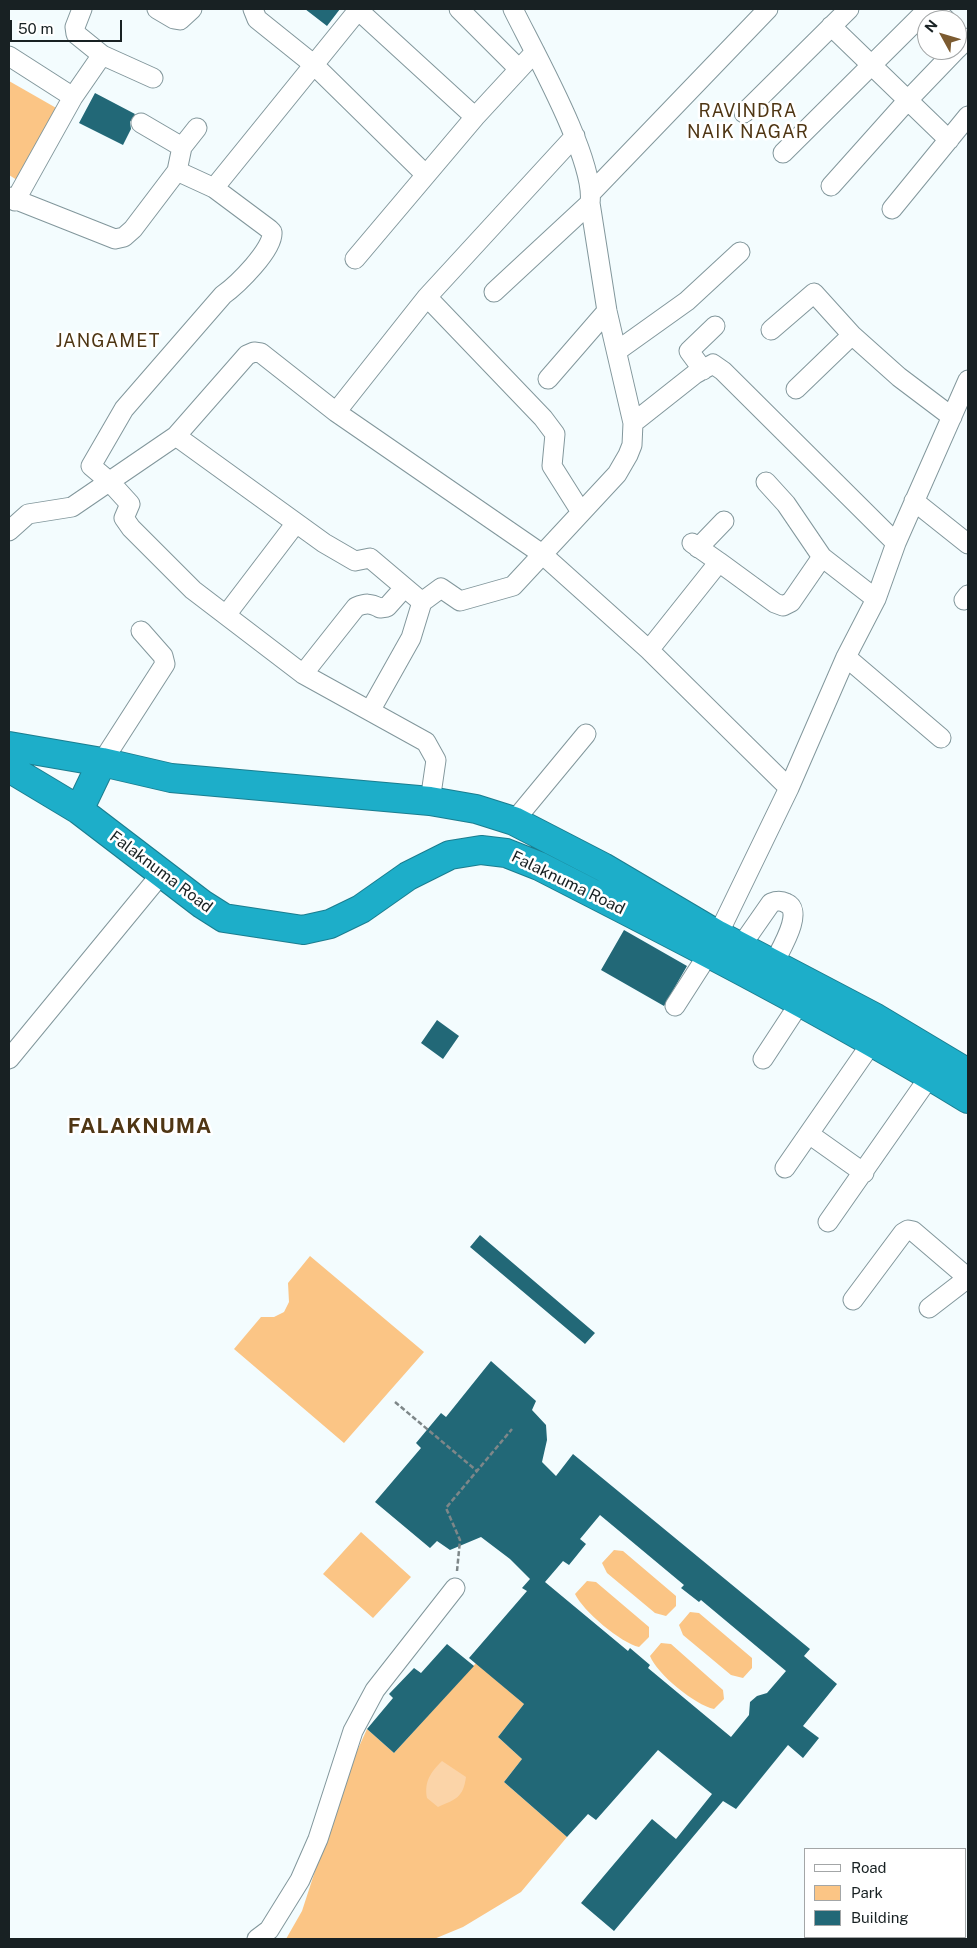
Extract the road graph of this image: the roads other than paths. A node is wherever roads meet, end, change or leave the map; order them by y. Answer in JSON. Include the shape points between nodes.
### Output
{"nodes":[{"id":1,"x":82,"y":9,"type":"edge"},
{"id":2,"x":156,"y":9,"type":"edge"},
{"id":3,"x":192,"y":9,"type":"edge"},
{"id":4,"x":253,"y":9,"type":"edge"},
{"id":5,"x":358,"y":9,"type":"edge"},
{"id":6,"x":459,"y":9,"type":"edge"},
{"id":7,"x":513,"y":9,"type":"edge"},
{"id":8,"x":768,"y":9,"type":"edge"},
{"id":9,"x":849,"y":9,"type":"edge"},
{"id":10,"x":928,"y":9,"type":"edge"},
{"id":11,"x":832,"y":26,"type":"junction"},
{"id":12,"x":535,"y":52,"type":"junction"},
{"id":13,"x":102,"y":55,"type":"junction"},
{"id":14,"x":9,"y":56,"type":"edge"},
{"id":15,"x":945,"y":60,"type":"edge"},
{"id":16,"x":313,"y":64,"type":"junction"},
{"id":17,"x":871,"y":66,"type":"junction"},
{"id":18,"x":519,"y":69,"type":"junction"},
{"id":19,"x":153,"y":78,"type":"dead end"},
{"id":20,"x":73,"y":97,"type":"junction"},
{"id":21,"x":907,"y":101,"type":"junction"},
{"id":22,"x":744,"y":113,"type":"dead end"},
{"id":23,"x":968,"y":116,"type":"edge"},
{"id":24,"x":475,"y":117,"type":"junction"},
{"id":25,"x":141,"y":123,"type":"dead end"},
{"id":26,"x":197,"y":128,"type":"dead end"},
{"id":27,"x":575,"y":136,"type":"junction"},
{"id":28,"x":949,"y":140,"type":"junction"},
{"id":29,"x":182,"y":147,"type":"junction"},
{"id":30,"x":783,"y":152,"type":"dead end"},
{"id":31,"x":177,"y":171,"type":"junction"},
{"id":32,"x":426,"y":174,"type":"junction"},
{"id":33,"x":832,"y":186,"type":"dead end"},
{"id":34,"x":214,"y":188,"type":"junction"},
{"id":35,"x":591,"y":197,"type":"junction"},
{"id":36,"x":12,"y":199,"type":"edge"},
{"id":37,"x":892,"y":209,"type":"dead end"},
{"id":38,"x":740,"y":252,"type":"dead end"},
{"id":39,"x":355,"y":259,"type":"dead end"},
{"id":40,"x":494,"y":292,"type":"dead end"},
{"id":41,"x":427,"y":297,"type":"junction"},
{"id":42,"x":606,"y":312,"type":"junction"},
{"id":43,"x":715,"y":326,"type":"dead end"},
{"id":44,"x":771,"y":330,"type":"dead end"},
{"id":45,"x":852,"y":336,"type":"junction"},
{"id":46,"x":617,"y":351,"type":"junction"},
{"id":47,"x":703,"y":370,"type":"junction"},
{"id":48,"x":548,"y":379,"type":"dead end"},
{"id":49,"x":968,"y":380,"type":"edge"},
{"id":50,"x":796,"y":389,"type":"dead end"},
{"id":51,"x":336,"y":412,"type":"junction"},
{"id":52,"x":952,"y":417,"type":"junction"},
{"id":53,"x":633,"y":423,"type":"junction"},
{"id":54,"x":176,"y":436,"type":"junction"},
{"id":55,"x":110,"y":482,"type":"junction"},
{"id":56,"x":766,"y":482,"type":"dead end"},
{"id":57,"x":914,"y":501,"type":"junction"},
{"id":58,"x":581,"y":512,"type":"junction"},
{"id":59,"x":724,"y":521,"type":"dead end"},
{"id":60,"x":296,"y":523,"type":"junction"},
{"id":61,"x":9,"y":531,"type":"edge"},
{"id":62,"x":896,"y":543,"type":"junction"},
{"id":63,"x":968,"y":544,"type":"edge"},
{"id":64,"x":542,"y":554,"type":"junction"},
{"id":65,"x":822,"y":557,"type":"junction"},
{"id":66,"x":719,"y":562,"type":"junction"},
{"id":67,"x":404,"y":588,"type":"junction"},
{"id":68,"x":876,"y":598,"type":"junction"},
{"id":69,"x":422,"y":602,"type":"junction"},
{"id":70,"x":226,"y":615,"type":"junction"},
{"id":71,"x":141,"y":631,"type":"dead end"},
{"id":72,"x":649,"y":650,"type":"junction"},
{"id":73,"x":846,"y":657,"type":"junction"},
{"id":74,"x":303,"y":674,"type":"junction"},
{"id":75,"x":370,"y":712,"type":"junction"},
{"id":76,"x":586,"y":734,"type":"dead end"},
{"id":77,"x":940,"y":738,"type":"dead end"},
{"id":78,"x":9,"y":746,"type":"edge"},
{"id":79,"x":102,"y":762,"type":"junction"},
{"id":80,"x":9,"y":768,"type":"edge"},
{"id":81,"x":789,"y":788,"type":"junction"},
{"id":82,"x":430,"y":801,"type":"junction"},
{"id":83,"x":79,"y":810,"type":"junction"},
{"id":84,"x":514,"y":821,"type":"junction"},
{"id":85,"x":162,"y":873,"type":"junction"},
{"id":86,"x":722,"y":945,"type":"junction"},
{"id":87,"x":774,"y":963,"type":"junction"},
{"id":88,"x":801,"y":1001,"type":"junction"},
{"id":89,"x":675,"y":1006,"type":"dead end"},
{"id":90,"x":874,"y":1041,"type":"junction"},
{"id":91,"x":9,"y":1059,"type":"edge"},
{"id":92,"x":763,"y":1059,"type":"dead end"},
{"id":93,"x":968,"y":1073,"type":"edge"},
{"id":94,"x":930,"y":1076,"type":"junction"},
{"id":95,"x":968,"y":1099,"type":"edge"},
{"id":96,"x":809,"y":1134,"type":"junction"},
{"id":97,"x":785,"y":1168,"type":"dead end"},
{"id":98,"x":864,"y":1173,"type":"junction"},
{"id":99,"x":828,"y":1222,"type":"dead end"},
{"id":100,"x":968,"y":1278,"type":"edge"},
{"id":101,"x":853,"y":1300,"type":"dead end"},
{"id":102,"x":929,"y":1308,"type":"dead end"},
{"id":103,"x":455,"y":1588,"type":"road end"},
{"id":104,"x":257,"y":1939,"type":"edge"}],
"edges":[{"from":1,"to":13,"type":"street","via":[[75,27],[76,34]]},
{"from":2,"to":3,"type":"street","via":[[180,20]]},
{"from":4,"to":16,"type":"street","via":[[257,19]]},
{"from":5,"to":16,"type":"street"},
{"from":5,"to":24,"type":"street"},
{"from":6,"to":18,"type":"street"},
{"from":7,"to":12,"type":"street"},
{"from":8,"to":35,"type":"street"},
{"from":9,"to":11,"type":"street"},
{"from":10,"to":17,"type":"street"},
{"from":11,"to":17,"type":"street"},
{"from":11,"to":22,"type":"street"},
{"from":12,"to":18,"type":"street"},
{"from":12,"to":27,"type":"street"},
{"from":13,"to":19,"type":"street"},
{"from":13,"to":20,"type":"street"},
{"from":14,"to":20,"type":"street"},
{"from":15,"to":21,"type":"street"},
{"from":16,"to":32,"type":"street"},
{"from":16,"to":34,"type":"street"},
{"from":17,"to":21,"type":"street"},
{"from":17,"to":30,"type":"street"},
{"from":18,"to":24,"type":"street"},
{"from":20,"to":36,"type":"street"},
{"from":21,"to":28,"type":"street"},
{"from":21,"to":33,"type":"street"},
{"from":23,"to":28,"type":"street"},
{"from":24,"to":32,"type":"street"},
{"from":25,"to":29,"type":"street"},
{"from":26,"to":29,"type":"street"},
{"from":27,"to":35,"type":"street"},
{"from":27,"to":41,"type":"street"},
{"from":28,"to":37,"type":"street"},
{"from":29,"to":31,"type":"street"},
{"from":31,"to":34,"type":"street"},
{"from":31,"to":36,"type":"street","via":[[133,229],[124,237],[115,239]]},
{"from":32,"to":39,"type":"street"},
{"from":34,"to":55,"type":"street","via":[[269,229],[273,238],[238,285],[224,295],[124,409],[91,466]]},
{"from":35,"to":40,"type":"street"},
{"from":35,"to":42,"type":"street"},
{"from":38,"to":46,"type":"street","via":[[687,301]]},
{"from":41,"to":51,"type":"street"},
{"from":41,"to":58,"type":"street","via":[[555,434],[552,466]]},
{"from":42,"to":46,"type":"street"},
{"from":42,"to":48,"type":"street"},
{"from":43,"to":47,"type":"street","via":[[689,351]]},
{"from":44,"to":45,"type":"street","via":[[814,293]]},
{"from":45,"to":50,"type":"street"},
{"from":45,"to":52,"type":"street"},
{"from":46,"to":53,"type":"street"},
{"from":47,"to":53,"type":"street"},
{"from":47,"to":62,"type":"street","via":[[713,364],[723,371]]},
{"from":49,"to":52,"type":"street"},
{"from":51,"to":54,"type":"street","via":[[267,356],[254,352]]},
{"from":51,"to":64,"type":"street"},
{"from":52,"to":57,"type":"street"},
{"from":53,"to":58,"type":"street","via":[[632,445],[617,474]]},
{"from":54,"to":55,"type":"street"},
{"from":54,"to":60,"type":"street"},
{"from":55,"to":61,"type":"street","via":[[72,507],[28,514]]},
{"from":55,"to":70,"type":"street","via":[[130,504],[124,518],[131,528],[194,590]]},
{"from":56,"to":65,"type":"street","via":[[786,504]]},
{"from":57,"to":62,"type":"street"},
{"from":57,"to":63,"type":"street"},
{"from":58,"to":64,"type":"street"},
{"from":59,"to":66,"type":"street","via":[[695,545]]},
{"from":60,"to":67,"type":"street","via":[[355,561],[370,558]]},
{"from":60,"to":70,"type":"street"},
{"from":62,"to":68,"type":"street"},
{"from":64,"to":69,"type":"street","via":[[513,586],[460,601],[441,588]]},
{"from":64,"to":72,"type":"street"},
{"from":65,"to":66,"type":"street","via":[[791,602],[783,606]]},
{"from":65,"to":68,"type":"street"},
{"from":66,"to":72,"type":"street"},
{"from":67,"to":69,"type":"street"},
{"from":67,"to":74,"type":"street","via":[[387,607],[365,603],[356,607]]},
{"from":68,"to":73,"type":"street"},
{"from":69,"to":75,"type":"street","via":[[411,638]]},
{"from":70,"to":74,"type":"street"},
{"from":71,"to":79,"type":"street","via":[[163,656],[165,664]]},
{"from":72,"to":81,"type":"street"},
{"from":73,"to":77,"type":"street"},
{"from":73,"to":81,"type":"street"},
{"from":74,"to":75,"type":"street"},
{"from":75,"to":82,"type":"street","via":[[426,742],[434,753],[436,760]]},
{"from":76,"to":84,"type":"street"},
{"from":78,"to":79,"type":"highway","name":"Falaknuma Road"},
{"from":79,"to":82,"type":"highway","name":"Falaknuma Road","via":[[171,778]]},
{"from":79,"to":83,"type":"highway"},
{"from":80,"to":83,"type":"highway","name":"Falaknuma Road"},
{"from":81,"to":86,"type":"street"},
{"from":82,"to":84,"type":"highway","name":"Falaknuma Road","via":[[476,809]]},
{"from":83,"to":85,"type":"highway","name":"Falaknuma Road"},
{"from":84,"to":86,"type":"highway","name":"Falaknuma Road","via":[[603,867]]},
{"from":85,"to":86,"type":"highway","name":"Falaknuma Road","via":[[224,918],[303,930],[330,924],[361,909],[408,876],[450,855],[480,850],[506,853]]},
{"from":85,"to":91,"type":"street"},
{"from":86,"to":87,"type":"highway","name":"Falaknuma Road"},
{"from":86,"to":87,"type":"street","via":[[771,903],[776,900],[789,904],[794,918]]},
{"from":86,"to":88,"type":"highway","name":"Falaknuma Road"},
{"from":86,"to":89,"type":"street"},
{"from":87,"to":93,"type":"highway","name":"Falaknuma Road"},
{"from":88,"to":90,"type":"highway","name":"Falaknuma Road"},
{"from":88,"to":92,"type":"street"},
{"from":90,"to":94,"type":"highway","name":"Falaknuma Road"},
{"from":90,"to":96,"type":"street"},
{"from":94,"to":95,"type":"highway","name":"Falaknuma Road"},
{"from":94,"to":98,"type":"street"},
{"from":96,"to":97,"type":"street"},
{"from":96,"to":98,"type":"street"},
{"from":98,"to":99,"type":"street"},
{"from":100,"to":101,"type":"street","via":[[913,1230],[908,1230]]},
{"from":100,"to":102,"type":"street"},
{"from":103,"to":104,"type":"street","via":[[375,1690],[353,1732],[318,1840],[300,1880],[269,1930]]}]}
